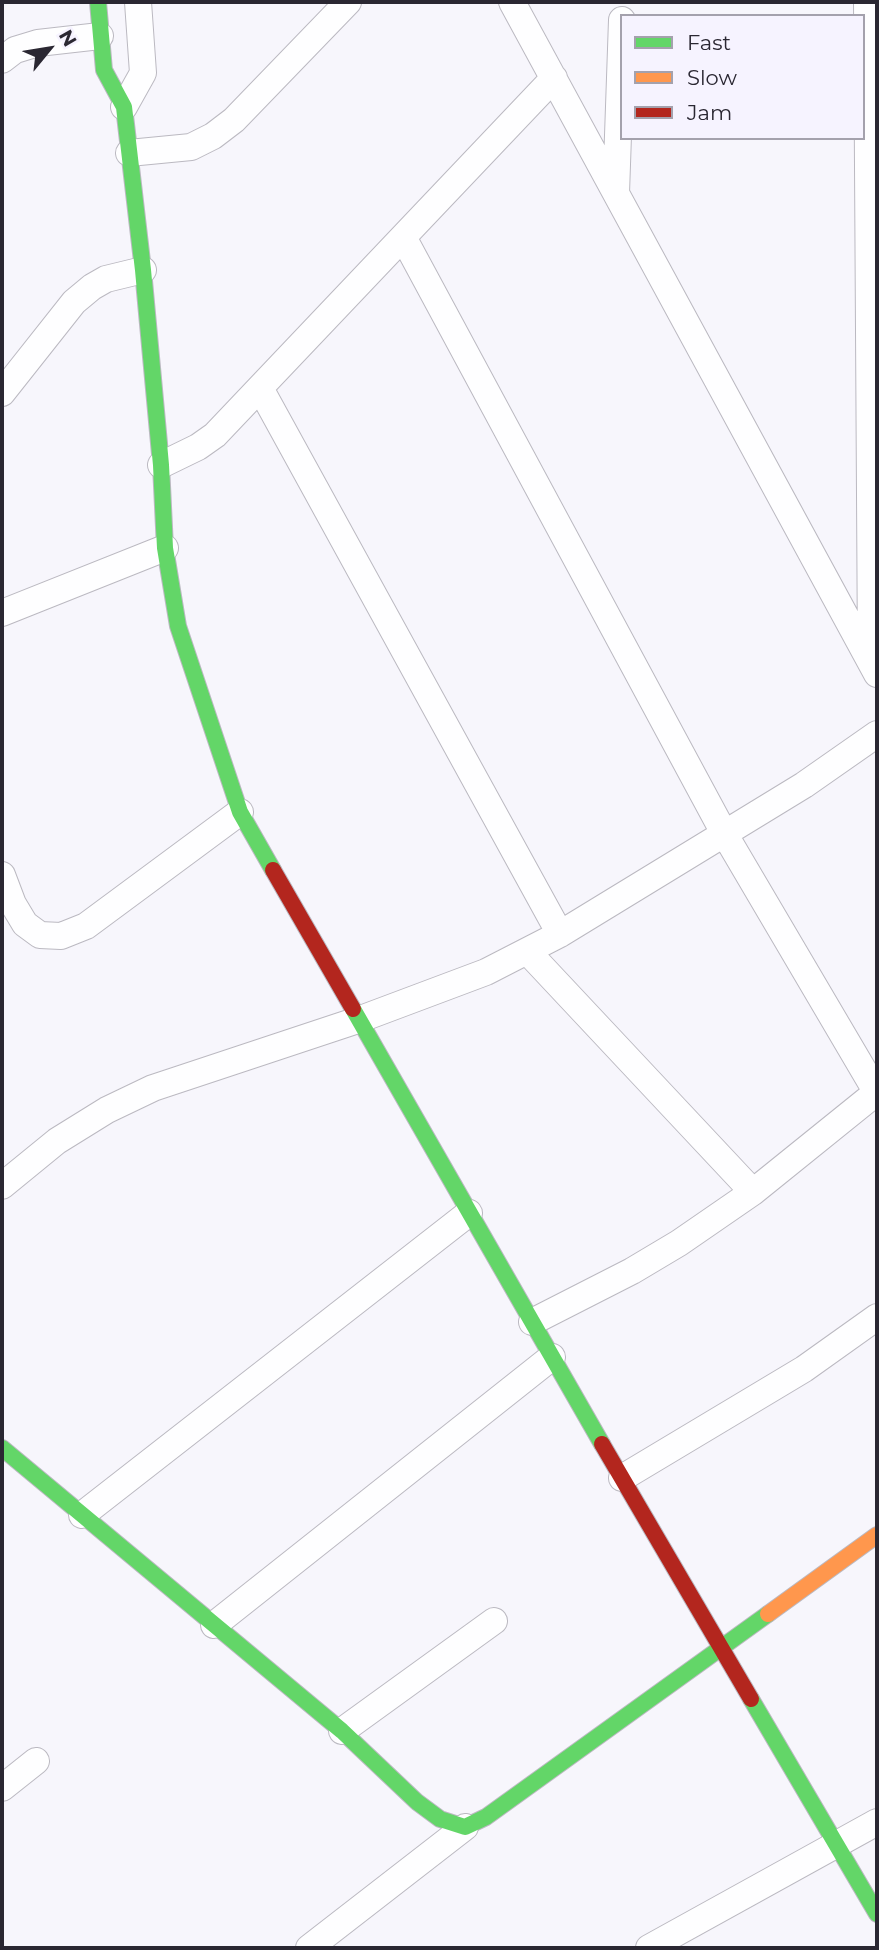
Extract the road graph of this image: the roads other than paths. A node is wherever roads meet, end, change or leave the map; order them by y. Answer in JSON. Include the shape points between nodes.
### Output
{"nodes":[{"id":1,"x":97,"y":2,"type":"edge"},
{"id":2,"x":138,"y":2,"type":"edge"},
{"id":3,"x":348,"y":2,"type":"edge"},
{"id":4,"x":512,"y":2,"type":"edge"},
{"id":5,"x":867,"y":2,"type":"edge"},
{"id":6,"x":100,"y":36,"type":"junction"},
{"id":7,"x":2,"y":60,"type":"edge"},
{"id":8,"x":620,"y":77,"type":"edge"},
{"id":9,"x":554,"y":78,"type":"junction"},
{"id":10,"x":124,"y":107,"type":"junction"},
{"id":11,"x":129,"y":153,"type":"junction"},
{"id":12,"x":616,"y":194,"type":"junction"},
{"id":13,"x":403,"y":237,"type":"junction"},
{"id":14,"x":143,"y":270,"type":"junction"},
{"id":15,"x":260,"y":388,"type":"junction"},
{"id":16,"x":2,"y":393,"type":"edge"},
{"id":17,"x":161,"y":465,"type":"junction"},
{"id":18,"x":165,"y":548,"type":"junction"},
{"id":19,"x":2,"y":613,"type":"edge"},
{"id":20,"x":874,"y":668,"type":"edge"},
{"id":21,"x":877,"y":734,"type":"edge"},
{"id":22,"x":240,"y":812,"type":"junction"},
{"id":23,"x":724,"y":833,"type":"junction"},
{"id":24,"x":2,"y":875,"type":"edge"},
{"id":25,"x":560,"y":934,"type":"junction"},
{"id":26,"x":527,"y":951,"type":"junction"},
{"id":27,"x":358,"y":1020,"type":"junction"},
{"id":28,"x":877,"y":1092,"type":"edge"},
{"id":29,"x":2,"y":1186,"type":"edge"},
{"id":30,"x":753,"y":1192,"type":"junction"},
{"id":31,"x":469,"y":1213,"type":"junction"},
{"id":32,"x":877,"y":1317,"type":"edge"},
{"id":33,"x":532,"y":1322,"type":"junction"},
{"id":34,"x":552,"y":1357,"type":"junction"},
{"id":35,"x":2,"y":1448,"type":"edge"},
{"id":36,"x":622,"y":1478,"type":"junction"},
{"id":37,"x":82,"y":1515,"type":"junction"},
{"id":38,"x":877,"y":1535,"type":"edge"},
{"id":39,"x":494,"y":1620,"type":"dead end"},
{"id":40,"x":214,"y":1625,"type":"junction"},
{"id":41,"x":721,"y":1646,"type":"junction"},
{"id":42,"x":342,"y":1731,"type":"junction"},
{"id":43,"x":36,"y":1761,"type":"dead end"},
{"id":44,"x":2,"y":1788,"type":"edge"},
{"id":45,"x":877,"y":1822,"type":"edge"},
{"id":46,"x":465,"y":1827,"type":"junction"},
{"id":47,"x":837,"y":1844,"type":"junction"},
{"id":48,"x":877,"y":1913,"type":"edge"},
{"id":49,"x":309,"y":1948,"type":"edge"},
{"id":50,"x":649,"y":1948,"type":"edge"}],
"edges":[{"from":1,"to":6,"type":"street"},
{"from":2,"to":10,"type":"street","via":[[143,73]]},
{"from":3,"to":11,"type":"street","via":[[213,136],[191,147]]},
{"from":4,"to":9,"type":"street"},
{"from":5,"to":20,"type":"street"},
{"from":6,"to":7,"type":"street","via":[[38,43]]},
{"from":6,"to":10,"type":"street","via":[[104,70]]},
{"from":8,"to":12,"type":"street"},
{"from":9,"to":12,"type":"street"},
{"from":9,"to":13,"type":"street"},
{"from":10,"to":11,"type":"street"},
{"from":11,"to":14,"type":"street"},
{"from":12,"to":20,"type":"street"},
{"from":13,"to":15,"type":"street"},
{"from":13,"to":23,"type":"street"},
{"from":14,"to":16,"type":"street","via":[[106,279],[74,302]]},
{"from":14,"to":17,"type":"street"},
{"from":15,"to":17,"type":"street","via":[[215,435]]},
{"from":15,"to":25,"type":"street"},
{"from":17,"to":18,"type":"street"},
{"from":18,"to":19,"type":"street"},
{"from":18,"to":22,"type":"street","via":[[178,626]]},
{"from":21,"to":23,"type":"street"},
{"from":22,"to":24,"type":"street","via":[[86,926],[61,936],[40,935],[25,925]]},
{"from":22,"to":27,"type":"street"},
{"from":23,"to":25,"type":"street"},
{"from":23,"to":28,"type":"street"},
{"from":25,"to":26,"type":"street"},
{"from":26,"to":27,"type":"street","via":[[486,972]]},
{"from":26,"to":30,"type":"street"},
{"from":27,"to":29,"type":"street","via":[[153,1088],[57,1141]]},
{"from":27,"to":31,"type":"street"},
{"from":28,"to":30,"type":"street"},
{"from":30,"to":33,"type":"street","via":[[680,1243]]},
{"from":31,"to":33,"type":"street"},
{"from":31,"to":37,"type":"street"},
{"from":32,"to":36,"type":"street","via":[[804,1369]]},
{"from":33,"to":34,"type":"street"},
{"from":34,"to":36,"type":"street"},
{"from":34,"to":40,"type":"street"},
{"from":35,"to":37,"type":"street"},
{"from":36,"to":41,"type":"street"},
{"from":37,"to":40,"type":"street"},
{"from":38,"to":41,"type":"street"},
{"from":39,"to":42,"type":"street"},
{"from":40,"to":42,"type":"street"},
{"from":41,"to":46,"type":"street","via":[[486,1817]]},
{"from":41,"to":47,"type":"street"},
{"from":42,"to":46,"type":"street","via":[[417,1802],[440,1819]]},
{"from":43,"to":44,"type":"street"},
{"from":45,"to":47,"type":"street"},
{"from":46,"to":49,"type":"street"},
{"from":47,"to":48,"type":"street"},
{"from":47,"to":50,"type":"street"}]}
